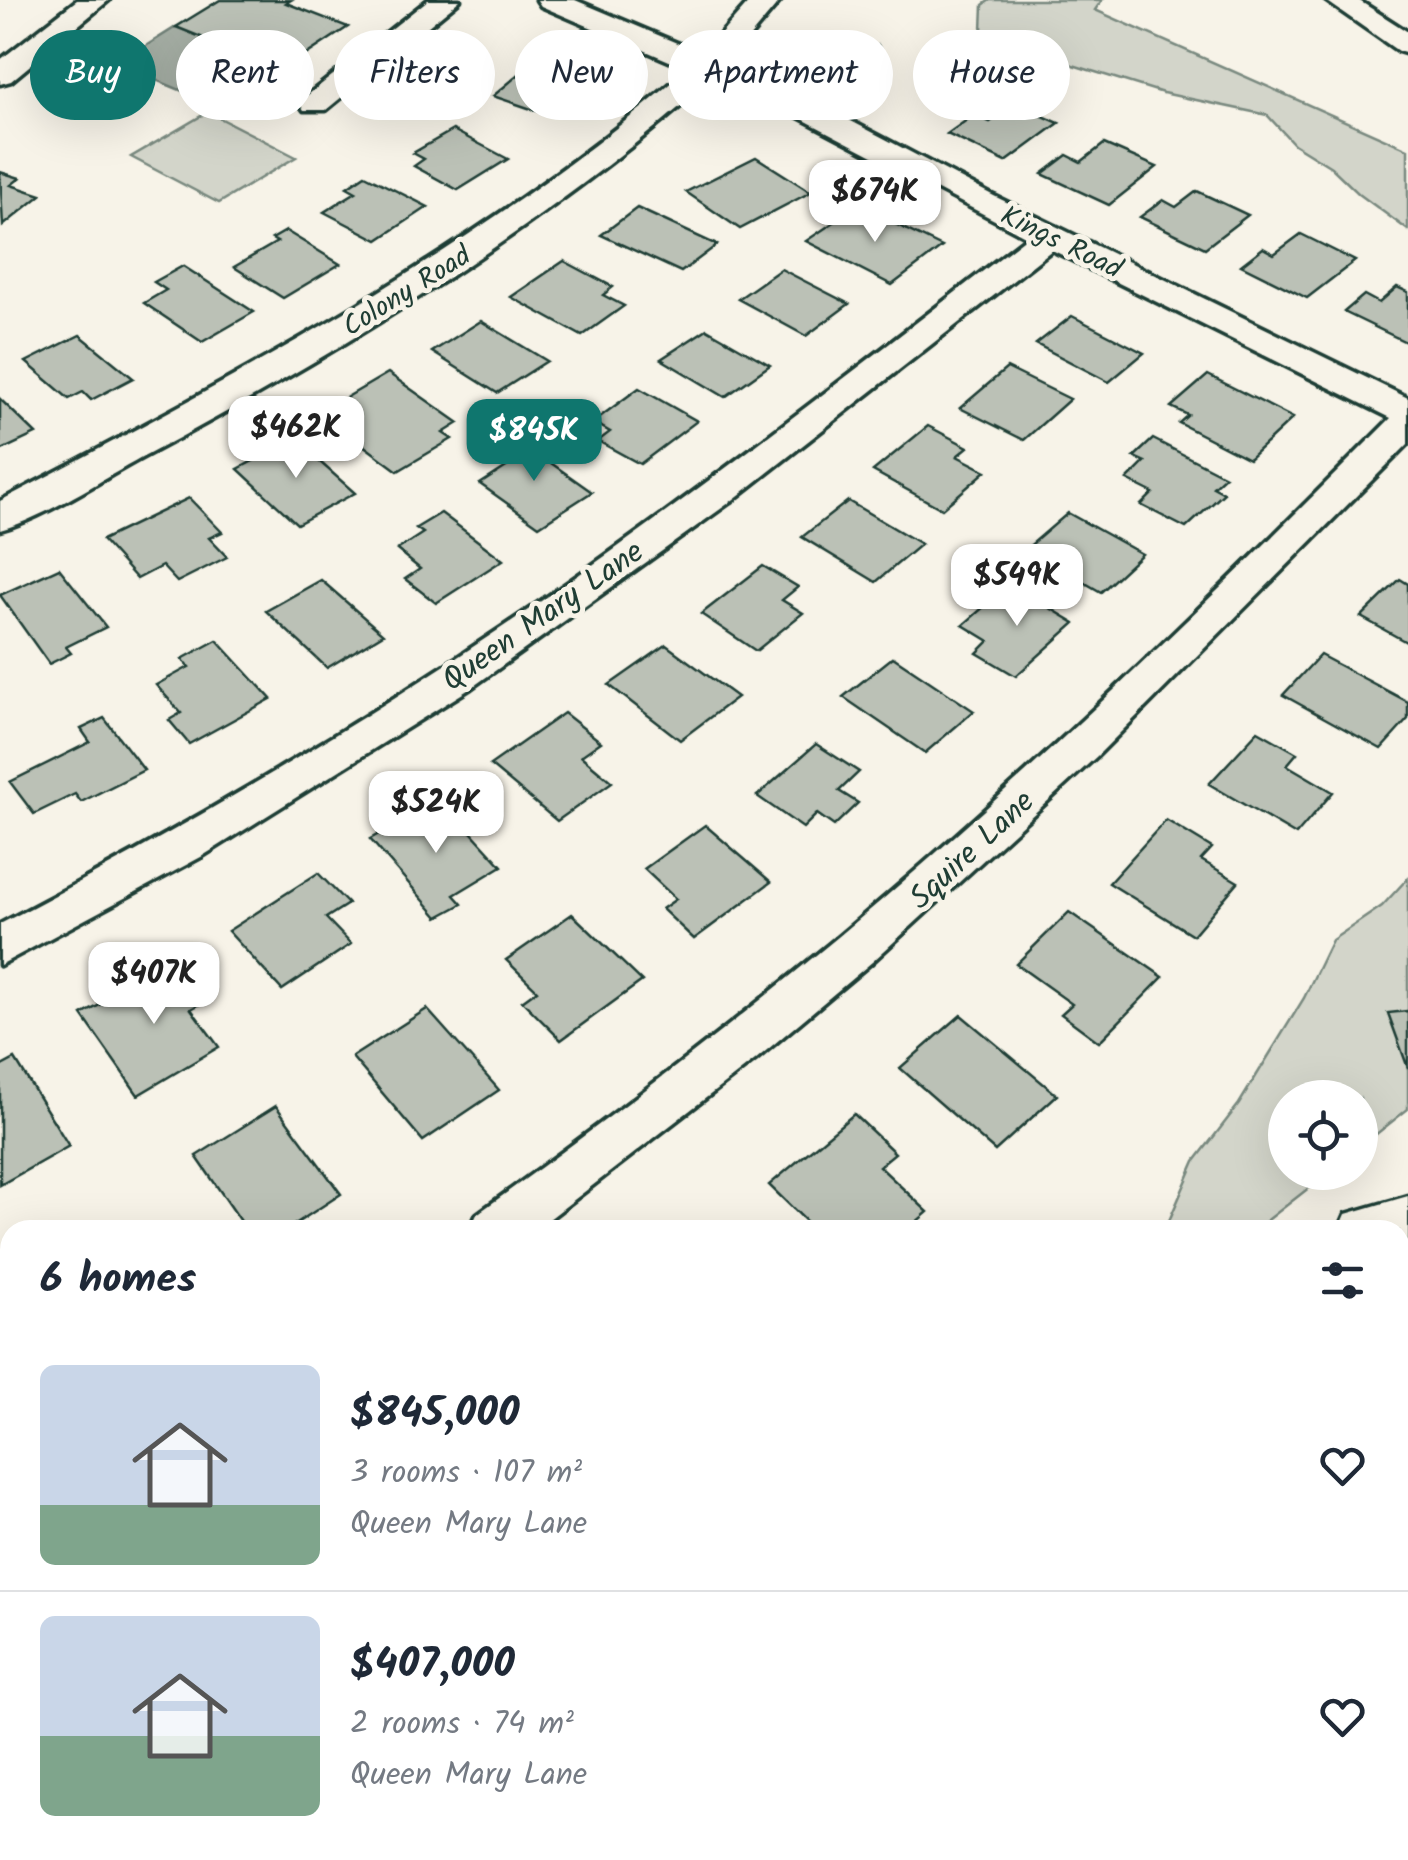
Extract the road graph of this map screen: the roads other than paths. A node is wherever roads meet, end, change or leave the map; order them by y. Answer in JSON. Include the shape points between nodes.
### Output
{"nodes":[{"id":1,"x":95,"y":0,"type":"edge"},
{"id":2,"x":446,"y":0,"type":"edge"},
{"id":3,"x":551,"y":0,"type":"edge"},
{"id":4,"x":767,"y":0,"type":"edge"},
{"id":5,"x":1339,"y":0,"type":"edge"},
{"id":6,"x":741,"y":30,"type":"edge"},
{"id":7,"x":1408,"y":45,"type":"edge"},
{"id":8,"x":668,"y":51,"type":"edge"},
{"id":9,"x":0,"y":75,"type":"edge"},
{"id":10,"x":668,"y":102,"type":"edge"},
{"id":11,"x":315,"y":104,"type":"dead end"},
{"id":12,"x":827,"y":120,"type":"edge"},
{"id":13,"x":1051,"y":235,"type":"junction"},
{"id":14,"x":1408,"y":412,"type":"edge"},
{"id":15,"x":1408,"y":422,"type":"edge"},
{"id":16,"x":0,"y":518,"type":"edge"},
{"id":17,"x":0,"y":946,"type":"edge"},
{"id":18,"x":508,"y":1220,"type":"edge"}],
"edges":[{"from":1,"to":9,"type":"street"},
{"from":2,"to":11,"type":"street"},
{"from":3,"to":8,"type":"street","name":"Kings Road"},
{"from":4,"to":6,"type":"street","name":"Colony Road"},
{"from":5,"to":7,"type":"street"},
{"from":10,"to":16,"type":"street","name":"Colony Road","via":[[614,147],[408,290],[211,406]]},
{"from":12,"to":13,"type":"street","name":"Kings Road"},
{"from":13,"to":14,"type":"street","name":"Kings Road"},
{"from":13,"to":17,"type":"street","name":"Queen Mary Lane","via":[[713,496],[501,647],[290,783]]},
{"from":15,"to":18,"type":"street","name":"Squire Lane","via":[[904,911],[782,1013]]}]}
